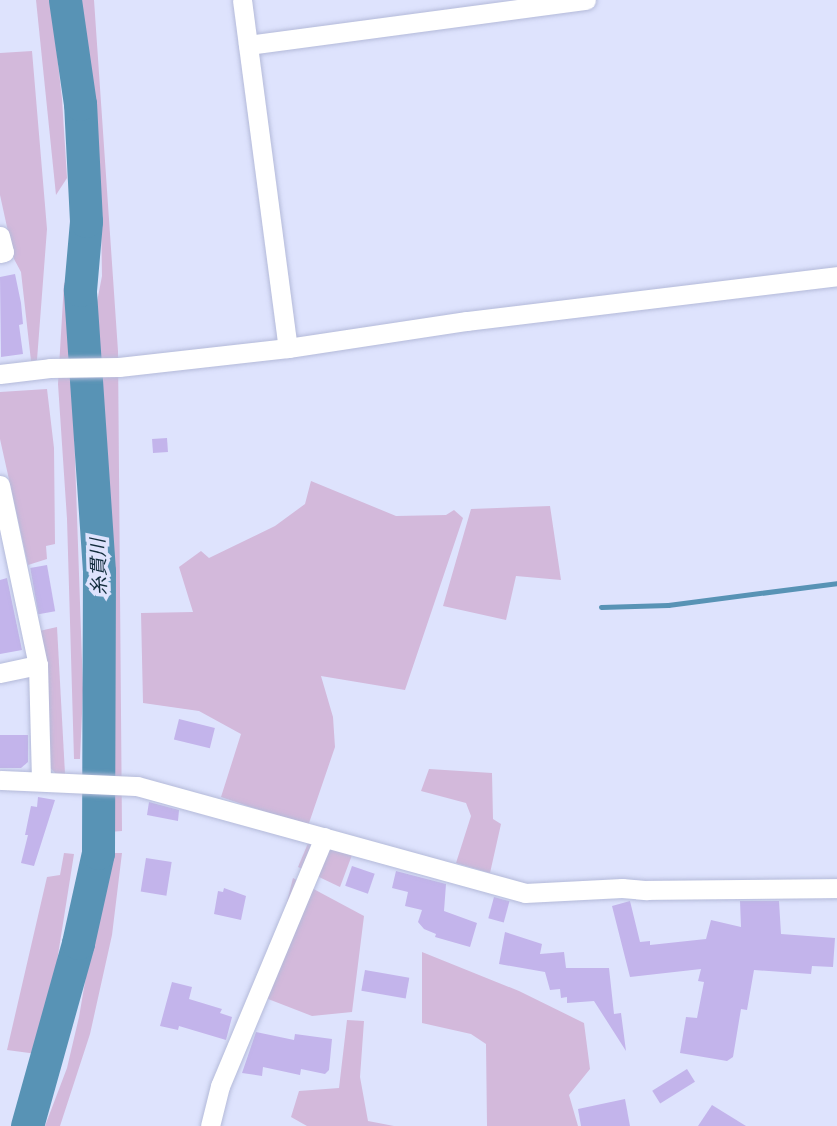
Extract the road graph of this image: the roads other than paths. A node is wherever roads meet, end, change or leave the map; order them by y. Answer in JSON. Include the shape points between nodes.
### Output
{"nodes":[{"id":1,"x":242,"y":0,"type":"edge"},
{"id":2,"x":586,"y":0,"type":"edge"},
{"id":3,"x":248,"y":46,"type":"junction"},
{"id":4,"x":0,"y":236,"type":"edge"},
{"id":5,"x":0,"y":253,"type":"edge"},
{"id":6,"x":837,"y":276,"type":"edge"},
{"id":7,"x":288,"y":348,"type":"junction"},
{"id":8,"x":0,"y":374,"type":"edge"},
{"id":9,"x":0,"y":485,"type":"edge"},
{"id":10,"x":38,"y":665,"type":"junction"},
{"id":11,"x":0,"y":673,"type":"edge"},
{"id":12,"x":0,"y":780,"type":"edge"},
{"id":13,"x":41,"y":781,"type":"junction"},
{"id":14,"x":324,"y":836,"type":"junction"},
{"id":15,"x":837,"y":888,"type":"edge"},
{"id":16,"x":210,"y":1126,"type":"edge"}],
"edges":[{"from":1,"to":3,"type":"street"},
{"from":2,"to":3,"type":"street"},
{"from":3,"to":7,"type":"street"},
{"from":4,"to":5,"type":"street","via":[[4,252]]},
{"from":6,"to":7,"type":"street"},
{"from":7,"to":8,"type":"street","via":[[119,367]]},
{"from":9,"to":10,"type":"street"},
{"from":10,"to":11,"type":"street"},
{"from":10,"to":13,"type":"street"},
{"from":12,"to":13,"type":"street"},
{"from":13,"to":14,"type":"street","via":[[137,786]]},
{"from":14,"to":15,"type":"street","via":[[526,893]]},
{"from":14,"to":16,"type":"street","via":[[220,1086]]}]}
